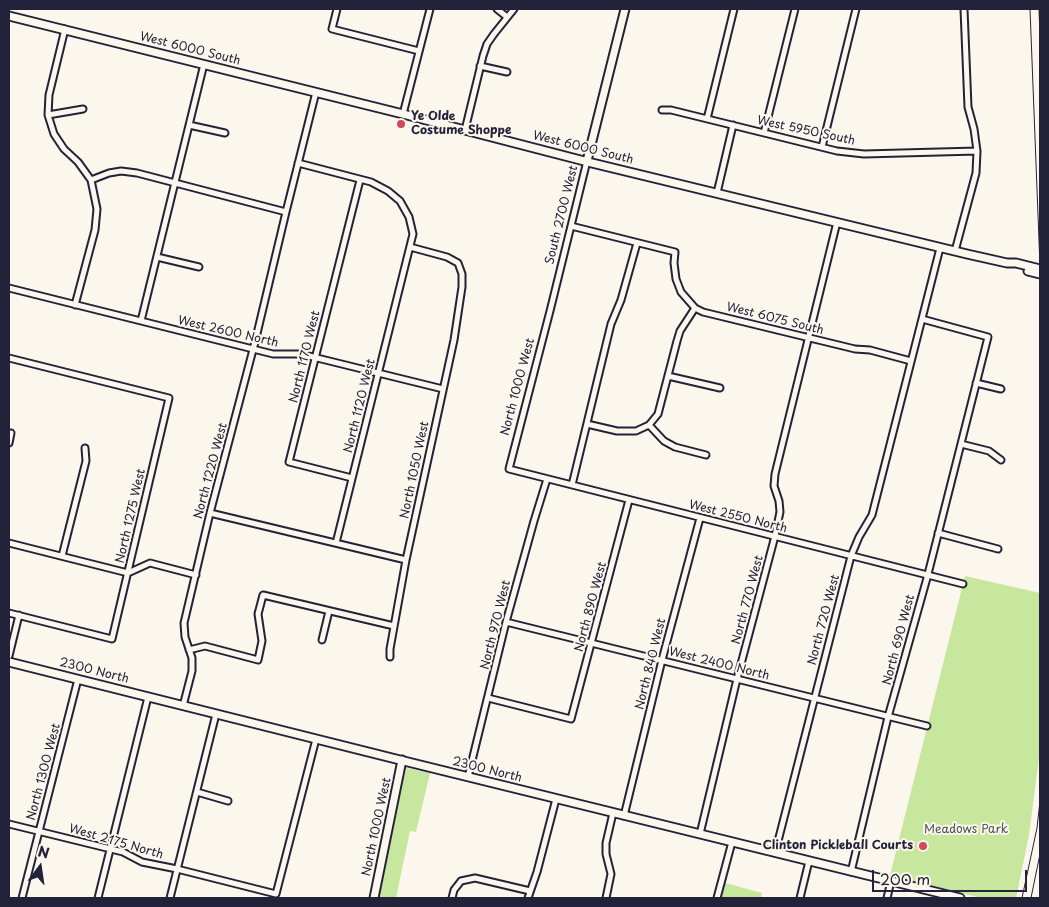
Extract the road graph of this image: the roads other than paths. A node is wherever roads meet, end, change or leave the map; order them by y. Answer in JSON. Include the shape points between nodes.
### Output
{"nodes":[{"id":1,"x":337,"y":9,"type":"edge"},
{"id":2,"x":430,"y":9,"type":"edge"},
{"id":3,"x":496,"y":9,"type":"edge"},
{"id":4,"x":514,"y":9,"type":"edge"},
{"id":5,"x":625,"y":9,"type":"edge"},
{"id":6,"x":734,"y":9,"type":"edge"},
{"id":7,"x":795,"y":9,"type":"edge"},
{"id":8,"x":856,"y":9,"type":"edge"},
{"id":9,"x":964,"y":9,"type":"edge"},
{"id":10,"x":9,"y":16,"type":"edge"},
{"id":11,"x":507,"y":17,"type":"junction"},
{"id":12,"x":65,"y":29,"type":"junction"},
{"id":13,"x":419,"y":51,"type":"junction"},
{"id":14,"x":204,"y":64,"type":"junction"},
{"id":15,"x":480,"y":66,"type":"junction"},
{"id":16,"x":507,"y":72,"type":"dead end"},
{"id":17,"x":316,"y":92,"type":"junction"},
{"id":18,"x":83,"y":110,"type":"dead end"},
{"id":19,"x":662,"y":110,"type":"dead end"},
{"id":20,"x":403,"y":114,"type":"junction"},
{"id":21,"x":48,"y":115,"type":"junction"},
{"id":22,"x":707,"y":118,"type":"junction"},
{"id":23,"x":189,"y":125,"type":"junction"},
{"id":24,"x":733,"y":125,"type":"junction"},
{"id":25,"x":465,"y":130,"type":"junction"},
{"id":26,"x":226,"y":133,"type":"dead end"},
{"id":27,"x":764,"y":133,"type":"junction"},
{"id":28,"x":822,"y":147,"type":"junction"},
{"id":29,"x":977,"y":151,"type":"junction"},
{"id":30,"x":587,"y":161,"type":"junction"},
{"id":31,"x":298,"y":164,"type":"junction"},
{"id":32,"x":91,"y":180,"type":"junction"},
{"id":33,"x":360,"y":180,"type":"junction"},
{"id":34,"x":175,"y":183,"type":"junction"},
{"id":35,"x":717,"y":193,"type":"junction"},
{"id":36,"x":286,"y":212,"type":"junction"},
{"id":37,"x":837,"y":222,"type":"junction"},
{"id":38,"x":571,"y":226,"type":"junction"},
{"id":39,"x":637,"y":243,"type":"junction"},
{"id":40,"x":410,"y":247,"type":"junction"},
{"id":41,"x":940,"y":248,"type":"junction"},
{"id":42,"x":955,"y":251,"type":"junction"},
{"id":43,"x":156,"y":257,"type":"junction"},
{"id":44,"x":1007,"y":263,"type":"junction"},
{"id":45,"x":200,"y":267,"type":"dead end"},
{"id":46,"x":1040,"y":269,"type":"edge"},
{"id":47,"x":1040,"y":274,"type":"edge"},
{"id":48,"x":9,"y":288,"type":"edge"},
{"id":49,"x":75,"y":305,"type":"junction"},
{"id":50,"x":695,"y":308,"type":"junction"},
{"id":51,"x":550,"y":311,"type":"joint"},
{"id":52,"x":922,"y":319,"type":"junction"},
{"id":53,"x":141,"y":321,"type":"junction"},
{"id":54,"x":809,"y":338,"type":"junction"},
{"id":55,"x":254,"y":349,"type":"junction"},
{"id":56,"x":9,"y":358,"type":"edge"},
{"id":57,"x":315,"y":358,"type":"junction"},
{"id":58,"x":911,"y":360,"type":"junction"},
{"id":59,"x":378,"y":373,"type":"junction"},
{"id":60,"x":668,"y":376,"type":"junction"},
{"id":61,"x":976,"y":383,"type":"junction"},
{"id":62,"x":720,"y":388,"type":"dead end"},
{"id":63,"x":444,"y":389,"type":"junction"},
{"id":64,"x":1002,"y":390,"type":"dead end"},
{"id":65,"x":587,"y":424,"type":"junction"},
{"id":66,"x":649,"y":425,"type":"junction"},
{"id":67,"x":11,"y":433,"type":"dead end"},
{"id":68,"x":9,"y":443,"type":"edge"},
{"id":69,"x":960,"y":444,"type":"junction"},
{"id":70,"x":86,"y":448,"type":"dead end"},
{"id":71,"x":706,"y":455,"type":"dead end"},
{"id":72,"x":1001,"y":460,"type":"dead end"},
{"id":73,"x":509,"y":469,"type":"joint"},
{"id":74,"x":352,"y":478,"type":"junction"},
{"id":75,"x":547,"y":479,"type":"junction"},
{"id":76,"x":572,"y":485,"type":"junction"},
{"id":77,"x":629,"y":500,"type":"junction"},
{"id":78,"x":210,"y":513,"type":"junction"},
{"id":79,"x":700,"y":518,"type":"junction"},
{"id":80,"x":938,"y":533,"type":"junction"},
{"id":81,"x":775,"y":536,"type":"junction"},
{"id":82,"x":336,"y":543,"type":"junction"},
{"id":83,"x":9,"y":544,"type":"edge"},
{"id":84,"x":998,"y":549,"type":"dead end"},
{"id":85,"x":62,"y":556,"type":"junction"},
{"id":86,"x":851,"y":556,"type":"junction"},
{"id":87,"x":406,"y":560,"type":"junction"},
{"id":88,"x":128,"y":573,"type":"junction"},
{"id":89,"x":196,"y":575,"type":"junction"},
{"id":90,"x":927,"y":575,"type":"junction"},
{"id":91,"x":963,"y":584,"type":"dead end"},
{"id":92,"x":328,"y":611,"type":"junction"},
{"id":93,"x":9,"y":613,"type":"edge"},
{"id":94,"x":19,"y":616,"type":"junction"},
{"id":95,"x":506,"y":622,"type":"junction"},
{"id":96,"x":394,"y":626,"type":"junction"},
{"id":97,"x":322,"y":640,"type":"dead end"},
{"id":98,"x":592,"y":643,"type":"junction"},
{"id":99,"x":189,"y":650,"type":"junction"},
{"id":100,"x":9,"y":656,"type":"edge"},
{"id":101,"x":390,"y":657,"type":"dead end"},
{"id":102,"x":662,"y":660,"type":"junction"},
{"id":103,"x":9,"y":662,"type":"edge"},
{"id":104,"x":78,"y":679,"type":"junction"},
{"id":105,"x":737,"y":679,"type":"junction"},
{"id":106,"x":148,"y":697,"type":"junction"},
{"id":107,"x":488,"y":698,"type":"junction"},
{"id":108,"x":814,"y":698,"type":"junction"},
{"id":109,"x":183,"y":706,"type":"junction"},
{"id":110,"x":216,"y":714,"type":"junction"},
{"id":111,"x":888,"y":717,"type":"junction"},
{"id":112,"x":927,"y":726,"type":"dead end"},
{"id":113,"x":316,"y":739,"type":"junction"},
{"id":114,"x":402,"y":760,"type":"junction"},
{"id":115,"x":468,"y":777,"type":"junction"},
{"id":116,"x":197,"y":792,"type":"junction"},
{"id":117,"x":556,"y":799,"type":"junction"},
{"id":118,"x":228,"y":801,"type":"dead end"},
{"id":119,"x":613,"y":813,"type":"junction"},
{"id":120,"x":624,"y":816,"type":"junction"},
{"id":121,"x":9,"y":824,"type":"edge"},
{"id":122,"x":39,"y":831,"type":"junction"},
{"id":123,"x":700,"y":834,"type":"junction"},
{"id":124,"x":732,"y":842,"type":"junction"},
{"id":125,"x":110,"y":849,"type":"junction"},
{"id":126,"x":775,"y":853,"type":"junction"},
{"id":127,"x":809,"y":861,"type":"junction"},
{"id":128,"x":177,"y":869,"type":"junction"},
{"id":129,"x":852,"y":872,"type":"junction"},
{"id":130,"x":891,"y":881,"type":"junction"},
{"id":131,"x":530,"y":891,"type":"junction"},
{"id":132,"x":22,"y":898,"type":"edge"},
{"id":133,"x":98,"y":898,"type":"edge"},
{"id":134,"x":170,"y":898,"type":"edge"},
{"id":135,"x":374,"y":898,"type":"edge"},
{"id":136,"x":452,"y":898,"type":"edge"},
{"id":137,"x":528,"y":898,"type":"edge"},
{"id":138,"x":606,"y":898,"type":"edge"},
{"id":139,"x":717,"y":898,"type":"edge"},
{"id":140,"x":800,"y":898,"type":"edge"},
{"id":141,"x":887,"y":898,"type":"edge"},
{"id":142,"x":960,"y":898,"type":"edge"}],
"edges":[{"from":1,"to":13,"type":"street","via":[[332,29]]},
{"from":2,"to":13,"type":"street"},
{"from":3,"to":11,"type":"street"},
{"from":4,"to":11,"type":"street"},
{"from":5,"to":30,"type":"street","name":"South 2700 West"},
{"from":6,"to":22,"type":"street"},
{"from":7,"to":27,"type":"street"},
{"from":8,"to":28,"type":"street"},
{"from":9,"to":29,"type":"street","via":[[968,107]]},
{"from":10,"to":12,"type":"street","name":"West 6000 South"},
{"from":11,"to":15,"type":"street","via":[[487,44]]},
{"from":12,"to":14,"type":"street","name":"West 6000 South"},
{"from":12,"to":21,"type":"street","via":[[48,95]]},
{"from":13,"to":20,"type":"street"},
{"from":14,"to":17,"type":"street","name":"West 6000 South"},
{"from":14,"to":23,"type":"street"},
{"from":15,"to":16,"type":"street"},
{"from":15,"to":25,"type":"street"},
{"from":17,"to":20,"type":"street","name":"West 6000 South"},
{"from":17,"to":31,"type":"street","name":"North 1220 West"},
{"from":18,"to":21,"type":"street"},
{"from":19,"to":22,"type":"street","name":"West 5950 South"},
{"from":20,"to":25,"type":"street","name":"West 6000 South"},
{"from":21,"to":32,"type":"street","via":[[54,134]]},
{"from":22,"to":24,"type":"street","name":"West 5950 South"},
{"from":23,"to":26,"type":"street"},
{"from":23,"to":34,"type":"street"},
{"from":24,"to":27,"type":"street","name":"West 5950 South"},
{"from":24,"to":35,"type":"street"},
{"from":25,"to":30,"type":"street","name":"West 6000 South"},
{"from":27,"to":28,"type":"street","name":"West 5950 South"},
{"from":28,"to":29,"type":"street","name":"West 5950 South","via":[[864,154]]},
{"from":29,"to":42,"type":"street","via":[[976,173]]},
{"from":30,"to":35,"type":"street","name":"West 6000 South"},
{"from":30,"to":38,"type":"street","name":"South 2700 West"},
{"from":31,"to":33,"type":"street"},
{"from":31,"to":36,"type":"street","name":"North 1220 West"},
{"from":32,"to":34,"type":"street","via":[[121,171]]},
{"from":32,"to":49,"type":"street","via":[[97,209],[95,230]]},
{"from":33,"to":40,"type":"street","name":"North 1120 West","via":[[371,182],[400,201],[414,234]]},
{"from":33,"to":57,"type":"street","name":"North 1170 West"},
{"from":34,"to":36,"type":"street"},
{"from":34,"to":43,"type":"street"},
{"from":35,"to":37,"type":"street","name":"West 6000 South"},
{"from":36,"to":55,"type":"street","name":"North 1220 West"},
{"from":37,"to":41,"type":"street","name":"West 6000 South"},
{"from":37,"to":54,"type":"street","name":"North 770 West"},
{"from":38,"to":39,"type":"street"},
{"from":38,"to":51,"type":"street","name":"South 2700 West"},
{"from":39,"to":50,"type":"street","via":[[675,252],[676,279],[681,292]]},
{"from":39,"to":65,"type":"street","via":[[612,324]]},
{"from":40,"to":59,"type":"street","name":"North 1120 West"},
{"from":40,"to":63,"type":"street","name":"North 1050 West","via":[[447,257],[458,263],[462,274]]},
{"from":41,"to":42,"type":"street","name":"West 6000 South"},
{"from":41,"to":52,"type":"street","name":"North 720 West"},
{"from":42,"to":44,"type":"street","name":"West 6000 South"},
{"from":43,"to":45,"type":"street"},
{"from":43,"to":53,"type":"street"},
{"from":44,"to":46,"type":"street","name":"West 6000 South"},
{"from":44,"to":47,"type":"street","name":"West 6000 South"},
{"from":48,"to":49,"type":"street","name":"West 2600 North"},
{"from":49,"to":53,"type":"street","name":"West 2600 North"},
{"from":50,"to":54,"type":"street","name":"West 6075 South"},
{"from":50,"to":60,"type":"street","via":[[680,331]]},
{"from":51,"to":73,"type":"street","name":"North 1000 West"},
{"from":52,"to":58,"type":"street","name":"North 720 West"},
{"from":52,"to":61,"type":"street","name":"North 690 West","via":[[988,337]]},
{"from":53,"to":55,"type":"street","name":"West 2600 North"},
{"from":54,"to":58,"type":"street","name":"West 6075 South"},
{"from":54,"to":81,"type":"street","name":"North 770 West","via":[[775,474],[774,486],[780,512]]},
{"from":55,"to":57,"type":"street","name":"West 2600 North"},
{"from":55,"to":78,"type":"street","name":"North 1220 West"},
{"from":56,"to":88,"type":"street","name":"North 1275 West","via":[[169,398]]},
{"from":57,"to":59,"type":"street","name":"West 2600 North"},
{"from":57,"to":74,"type":"street","name":"North 1170 West","via":[[289,462]]},
{"from":58,"to":86,"type":"street","name":"North 720 West","via":[[872,515]]},
{"from":59,"to":63,"type":"street","name":"West 2600 North"},
{"from":59,"to":74,"type":"street","name":"North 1120 West"},
{"from":60,"to":62,"type":"street"},
{"from":60,"to":66,"type":"street","via":[[658,414]]},
{"from":61,"to":64,"type":"street"},
{"from":61,"to":69,"type":"street","name":"North 690 West"},
{"from":63,"to":87,"type":"street","name":"North 1050 West"},
{"from":65,"to":66,"type":"street","via":[[617,431],[636,431]]},
{"from":65,"to":76,"type":"street"},
{"from":66,"to":71,"type":"street","via":[[664,441],[675,447]]},
{"from":67,"to":68,"type":"street"},
{"from":69,"to":72,"type":"street","via":[[989,452]]},
{"from":69,"to":80,"type":"street","name":"North 690 West"},
{"from":70,"to":85,"type":"street","via":[[86,461]]},
{"from":73,"to":75,"type":"street","name":"West 2550 North"},
{"from":74,"to":82,"type":"street","name":"North 1120 West"},
{"from":75,"to":76,"type":"street","name":"West 2550 North"},
{"from":75,"to":95,"type":"street","name":"North 970 West"},
{"from":76,"to":77,"type":"street","name":"West 2550 North"},
{"from":77,"to":79,"type":"street","name":"West 2550 North"},
{"from":77,"to":98,"type":"street","name":"North 890 West"},
{"from":78,"to":82,"type":"street"},
{"from":78,"to":89,"type":"street","name":"North 1220 West"},
{"from":79,"to":81,"type":"street","name":"West 2550 North"},
{"from":79,"to":102,"type":"street","name":"North 840 West"},
{"from":80,"to":84,"type":"street"},
{"from":80,"to":90,"type":"street","name":"North 690 West"},
{"from":81,"to":86,"type":"street","name":"West 2550 North"},
{"from":81,"to":105,"type":"street","name":"North 770 West"},
{"from":82,"to":87,"type":"street"},
{"from":83,"to":85,"type":"street"},
{"from":85,"to":88,"type":"street"},
{"from":86,"to":90,"type":"street","name":"West 2550 North"},
{"from":86,"to":108,"type":"street","name":"North 720 West"},
{"from":87,"to":96,"type":"street","name":"North 1050 West"},
{"from":88,"to":89,"type":"street","via":[[150,563]]},
{"from":88,"to":94,"type":"street","name":"North 1275 West","via":[[112,638]]},
{"from":89,"to":99,"type":"street","name":"North 1220 West","via":[[184,623]]},
{"from":90,"to":91,"type":"street","name":"West 2550 North"},
{"from":90,"to":111,"type":"street","name":"North 690 West"},
{"from":92,"to":96,"type":"street"},
{"from":92,"to":97,"type":"street"},
{"from":92,"to":99,"type":"street","via":[[263,595],[258,614],[262,641],[258,660],[204,646]]},
{"from":93,"to":94,"type":"street"},
{"from":94,"to":100,"type":"street"},
{"from":95,"to":98,"type":"street","name":"West 2400 North"},
{"from":95,"to":107,"type":"street","name":"North 970 West"},
{"from":96,"to":101,"type":"street","name":"North 1050 West"},
{"from":98,"to":102,"type":"street","name":"West 2400 North"},
{"from":98,"to":107,"type":"street","name":"North 890 West","via":[[572,719]]},
{"from":99,"to":109,"type":"street","name":"North 1220 West","via":[[192,671]]},
{"from":102,"to":105,"type":"street","name":"West 2400 North"},
{"from":102,"to":120,"type":"street","name":"North 840 West"},
{"from":103,"to":104,"type":"street","name":"2300 North"},
{"from":104,"to":106,"type":"street","name":"2300 North"},
{"from":104,"to":122,"type":"street","name":"North 1300 West"},
{"from":105,"to":108,"type":"street","name":"West 2400 North"},
{"from":105,"to":123,"type":"street","name":"North 770 West"},
{"from":106,"to":109,"type":"street","name":"2300 North"},
{"from":106,"to":125,"type":"street"},
{"from":107,"to":115,"type":"street","name":"North 970 West"},
{"from":108,"to":111,"type":"street","name":"West 2400 North"},
{"from":108,"to":126,"type":"street","name":"North 720 West"},
{"from":109,"to":110,"type":"street","name":"2300 North"},
{"from":110,"to":113,"type":"street","name":"2300 North"},
{"from":110,"to":116,"type":"street"},
{"from":111,"to":112,"type":"street","name":"West 2400 North"},
{"from":111,"to":129,"type":"street","name":"North 690 West"},
{"from":113,"to":114,"type":"street","name":"2300 North"},
{"from":113,"to":128,"type":"street","name":"West 2175 North","via":[[276,894]]},
{"from":114,"to":115,"type":"street","name":"2300 North"},
{"from":114,"to":135,"type":"street","name":"North 1000 West"},
{"from":115,"to":117,"type":"street","name":"2300 North"},
{"from":116,"to":118,"type":"street"},
{"from":116,"to":128,"type":"street"},
{"from":117,"to":119,"type":"street","name":"2300 North"},
{"from":117,"to":131,"type":"street"},
{"from":119,"to":120,"type":"street","name":"2300 North"},
{"from":119,"to":138,"type":"street","via":[[606,843],[611,874]]},
{"from":120,"to":123,"type":"street","name":"2300 North"},
{"from":121,"to":122,"type":"street","name":"West 2175 North"},
{"from":122,"to":125,"type":"street","name":"West 2175 North"},
{"from":122,"to":132,"type":"street","name":"North 1300 West"},
{"from":123,"to":124,"type":"street","name":"2300 North"},
{"from":124,"to":126,"type":"street","name":"2300 North"},
{"from":124,"to":139,"type":"street"},
{"from":125,"to":128,"type":"street","name":"West 2175 North","via":[[142,862]]},
{"from":125,"to":133,"type":"street"},
{"from":126,"to":127,"type":"street","name":"2300 North"},
{"from":127,"to":129,"type":"street","name":"2300 North"},
{"from":127,"to":140,"type":"street"},
{"from":128,"to":134,"type":"street"},
{"from":129,"to":130,"type":"street","name":"2300 North"},
{"from":130,"to":141,"type":"street"},
{"from":130,"to":142,"type":"street","name":"2300 North"},
{"from":131,"to":136,"type":"street","via":[[475,878],[461,881]]},
{"from":131,"to":137,"type":"street"}]}
